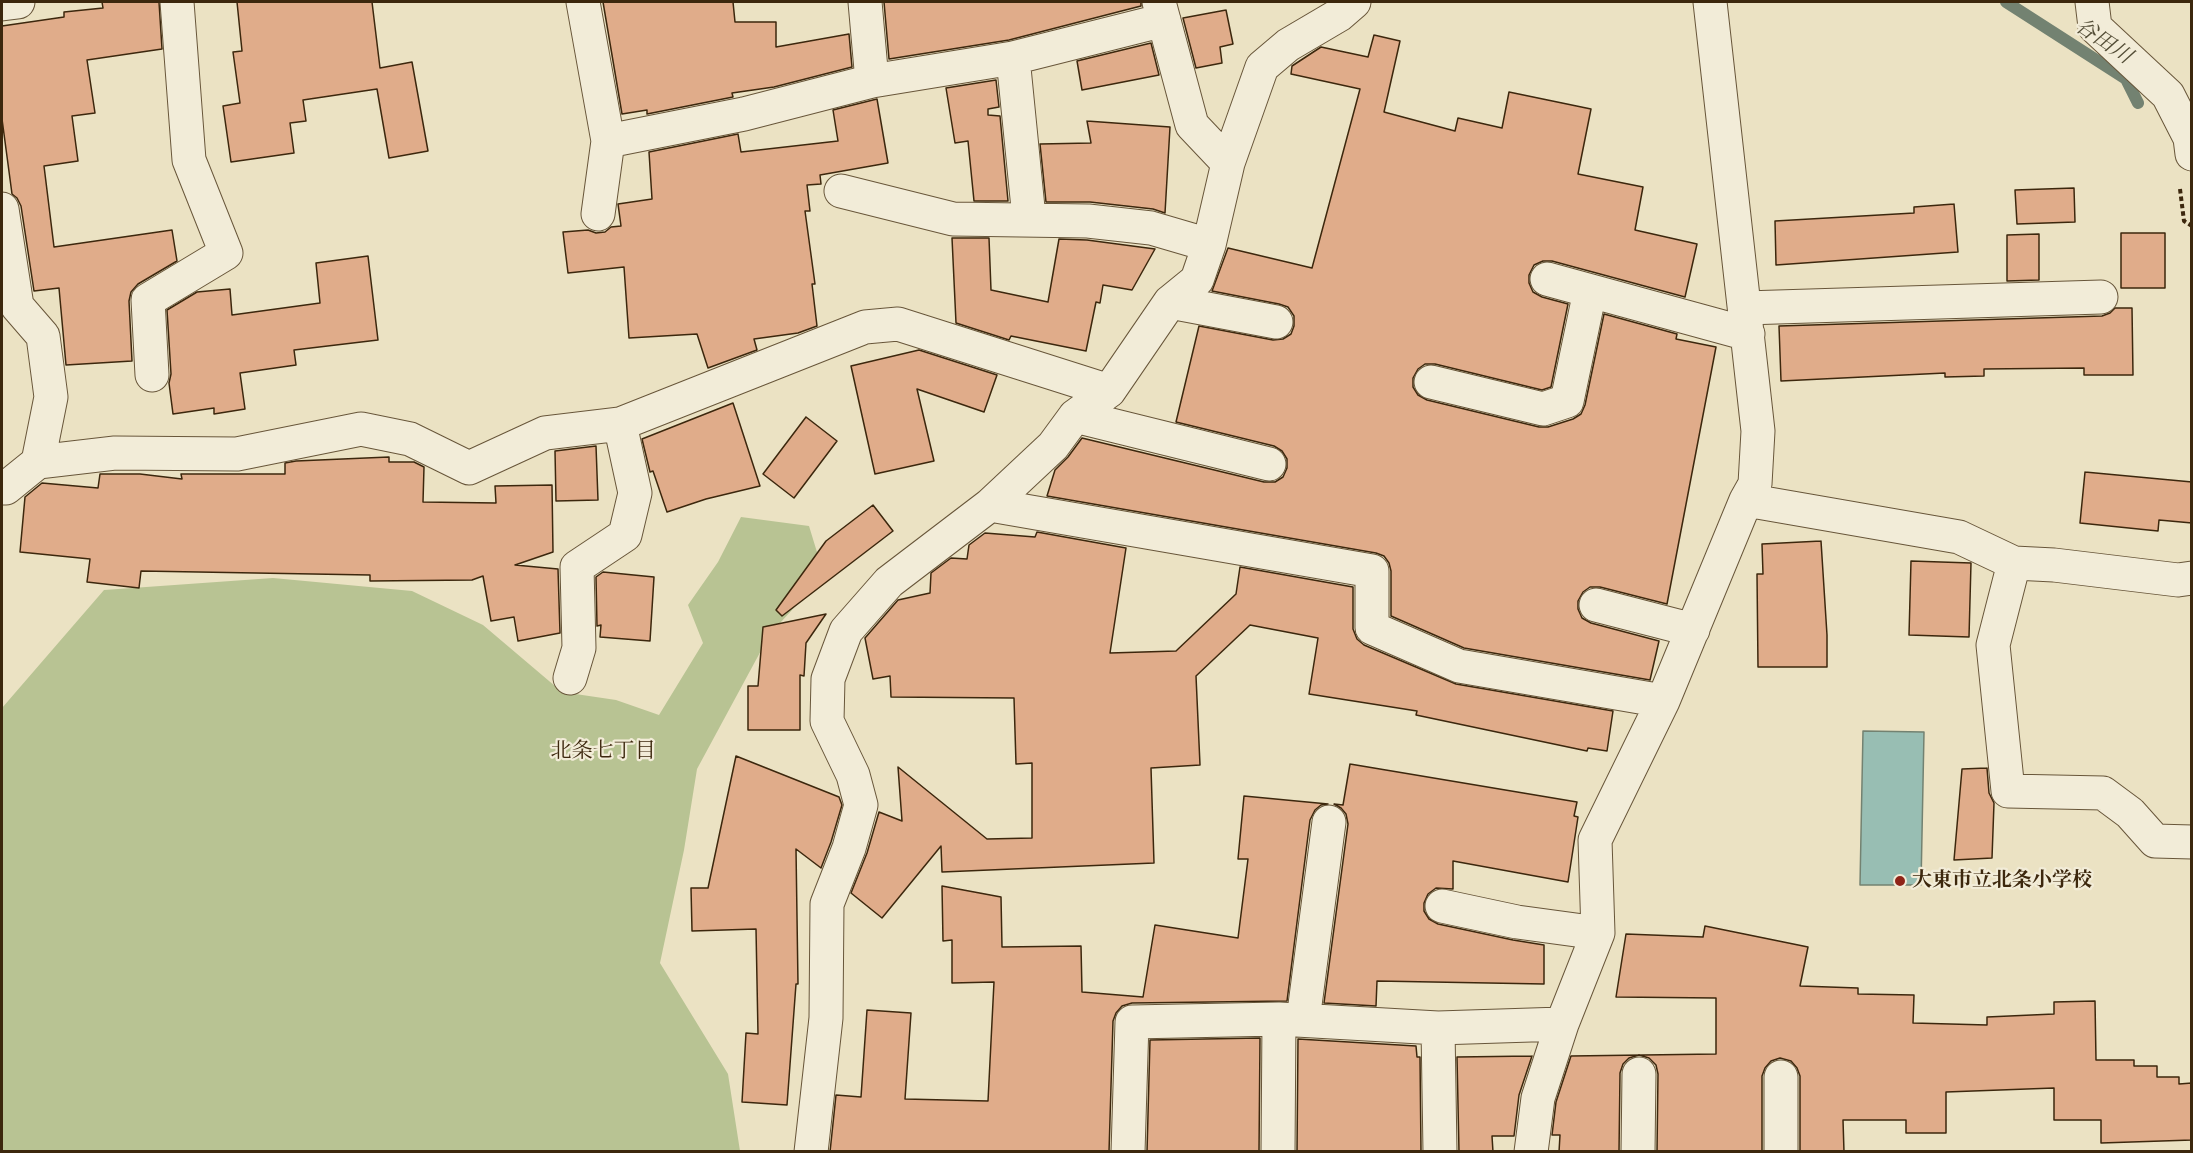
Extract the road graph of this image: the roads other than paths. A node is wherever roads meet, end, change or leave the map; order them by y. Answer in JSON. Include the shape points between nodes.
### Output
{"nodes":[{"id":1,"x":18,"y":2,"type":"edge"},
{"id":2,"x":177,"y":2,"type":"edge"},
{"id":3,"x":583,"y":2,"type":"edge"},
{"id":4,"x":865,"y":2,"type":"edge"},
{"id":5,"x":1354,"y":2,"type":"edge"},
{"id":6,"x":1710,"y":2,"type":"edge"},
{"id":7,"x":2092,"y":2,"type":"edge"},
{"id":8,"x":2,"y":4,"type":"edge"},
{"id":9,"x":1161,"y":10,"type":"edge"},
{"id":10,"x":1013,"y":58,"type":"junction"},
{"id":11,"x":872,"y":81,"type":"junction"},
{"id":12,"x":608,"y":141,"type":"junction"},
{"id":13,"x":2192,"y":154,"type":"edge"},
{"id":14,"x":1228,"y":164,"type":"junction"},
{"id":15,"x":841,"y":191,"type":"dead end"},
{"id":16,"x":2,"y":209,"type":"edge"},
{"id":17,"x":598,"y":214,"type":"dead end"},
{"id":18,"x":1029,"y":218,"type":"junction"},
{"id":19,"x":1209,"y":245,"type":"junction"},
{"id":20,"x":1546,"y":279,"type":"dead end"},
{"id":21,"x":1590,"y":291,"type":"junction"},
{"id":22,"x":2102,"y":297,"type":"dead end"},
{"id":23,"x":1170,"y":302,"type":"junction"},
{"id":24,"x":1276,"y":321,"type":"dead end"},
{"id":25,"x":1746,"y":321,"type":"junction"},
{"id":26,"x":152,"y":375,"type":"dead end"},
{"id":27,"x":1431,"y":382,"type":"dead end"},
{"id":28,"x":1109,"y":391,"type":"junction"},
{"id":29,"x":1075,"y":416,"type":"junction"},
{"id":30,"x":620,"y":424,"type":"junction"},
{"id":31,"x":38,"y":462,"type":"junction"},
{"id":32,"x":1269,"y":464,"type":"dead end"},
{"id":33,"x":2,"y":488,"type":"edge"},
{"id":34,"x":1746,"y":500,"type":"junction"},
{"id":35,"x":990,"y":505,"type":"junction"},
{"id":36,"x":2014,"y":563,"type":"junction"},
{"id":37,"x":2192,"y":578,"type":"edge"},
{"id":38,"x":1596,"y":605,"type":"dead end"},
{"id":39,"x":1693,"y":630,"type":"junction"},
{"id":40,"x":570,"y":678,"type":"dead end"},
{"id":41,"x":1663,"y":702,"type":"junction"},
{"id":42,"x":1329,"y":822,"type":"dead end"},
{"id":43,"x":2192,"y":842,"type":"edge"},
{"id":44,"x":1442,"y":906,"type":"dead end"},
{"id":45,"x":1598,"y":933,"type":"junction"},
{"id":46,"x":1291,"y":1020,"type":"junction"},
{"id":47,"x":1562,"y":1024,"type":"junction"},
{"id":48,"x":1438,"y":1028,"type":"junction"},
{"id":49,"x":1640,"y":1074,"type":"dead end"},
{"id":50,"x":1781,"y":1077,"type":"dead end"},
{"id":51,"x":811,"y":1152,"type":"edge"},
{"id":52,"x":1128,"y":1152,"type":"edge"},
{"id":53,"x":1278,"y":1152,"type":"edge"},
{"id":54,"x":1440,"y":1152,"type":"edge"},
{"id":55,"x":1531,"y":1152,"type":"edge"},
{"id":56,"x":1638,"y":1152,"type":"edge"},
{"id":57,"x":1781,"y":1152,"type":"edge"}],
"edges":[{"from":1,"to":8,"type":"street"},
{"from":2,"to":26,"type":"street","via":[[189,160],[226,253],[148,300]]},
{"from":3,"to":12,"type":"street"},
{"from":4,"to":11,"type":"street"},
{"from":5,"to":14,"type":"street","via":[[1262,67]]},
{"from":6,"to":25,"type":"street"},
{"from":7,"to":13,"type":"street","via":[[2095,27],[2168,95],[2190,138]]},
{"from":9,"to":10,"type":"street"},
{"from":9,"to":14,"type":"street","via":[[1192,125]]},
{"from":10,"to":11,"type":"street"},
{"from":10,"to":18,"type":"street"},
{"from":11,"to":12,"type":"street","via":[[744,114]]},
{"from":12,"to":17,"type":"street"},
{"from":14,"to":19,"type":"street"},
{"from":15,"to":18,"type":"street","via":[[952,219]]},
{"from":16,"to":31,"type":"street","via":[[17,306],[43,336],[51,397]]},
{"from":18,"to":19,"type":"street","via":[[1150,228]]},
{"from":19,"to":23,"type":"street","via":[[1197,280]]},
{"from":20,"to":21,"type":"street"},
{"from":21,"to":25,"type":"street"},
{"from":21,"to":27,"type":"street","via":[[1567,401],[1543,408]]},
{"from":22,"to":25,"type":"street"},
{"from":23,"to":24,"type":"street"},
{"from":23,"to":28,"type":"street"},
{"from":25,"to":34,"type":"street","via":[[1758,431],[1755,484]]},
{"from":28,"to":29,"type":"street"},
{"from":28,"to":30,"type":"street","via":[[898,324],[865,327]]},
{"from":29,"to":32,"type":"street"},
{"from":29,"to":35,"type":"street","via":[[1053,446]]},
{"from":30,"to":31,"type":"street","via":[[545,433],[468,468],[410,439],[362,429],[237,454],[115,453]]},
{"from":30,"to":40,"type":"street","via":[[635,493],[625,535],[577,567],[579,648]]},
{"from":31,"to":33,"type":"street"},
{"from":34,"to":36,"type":"street","via":[[1959,537]]},
{"from":34,"to":39,"type":"street"},
{"from":35,"to":41,"type":"street","via":[[1372,571],[1372,628],[1459,666]]},
{"from":35,"to":51,"type":"street","via":[[890,582],[846,631],[828,679],[827,721],[854,775],[861,805],[827,904],[826,1017]]},
{"from":36,"to":37,"type":"street","via":[[2178,580]]},
{"from":36,"to":43,"type":"street","via":[[1993,645],[2008,791],[2103,793],[2130,813],[2155,841]]},
{"from":38,"to":39,"type":"street"},
{"from":39,"to":41,"type":"street"},
{"from":41,"to":45,"type":"street","via":[[1595,840]]},
{"from":42,"to":46,"type":"street"},
{"from":44,"to":45,"type":"street"},
{"from":45,"to":47,"type":"street"},
{"from":46,"to":48,"type":"street"},
{"from":46,"to":52,"type":"street","via":[[1132,1022]]},
{"from":46,"to":53,"type":"street"},
{"from":47,"to":48,"type":"street"},
{"from":47,"to":55,"type":"street","via":[[1538,1098]]},
{"from":48,"to":54,"type":"street"},
{"from":49,"to":56,"type":"street"},
{"from":50,"to":57,"type":"street"}]}
